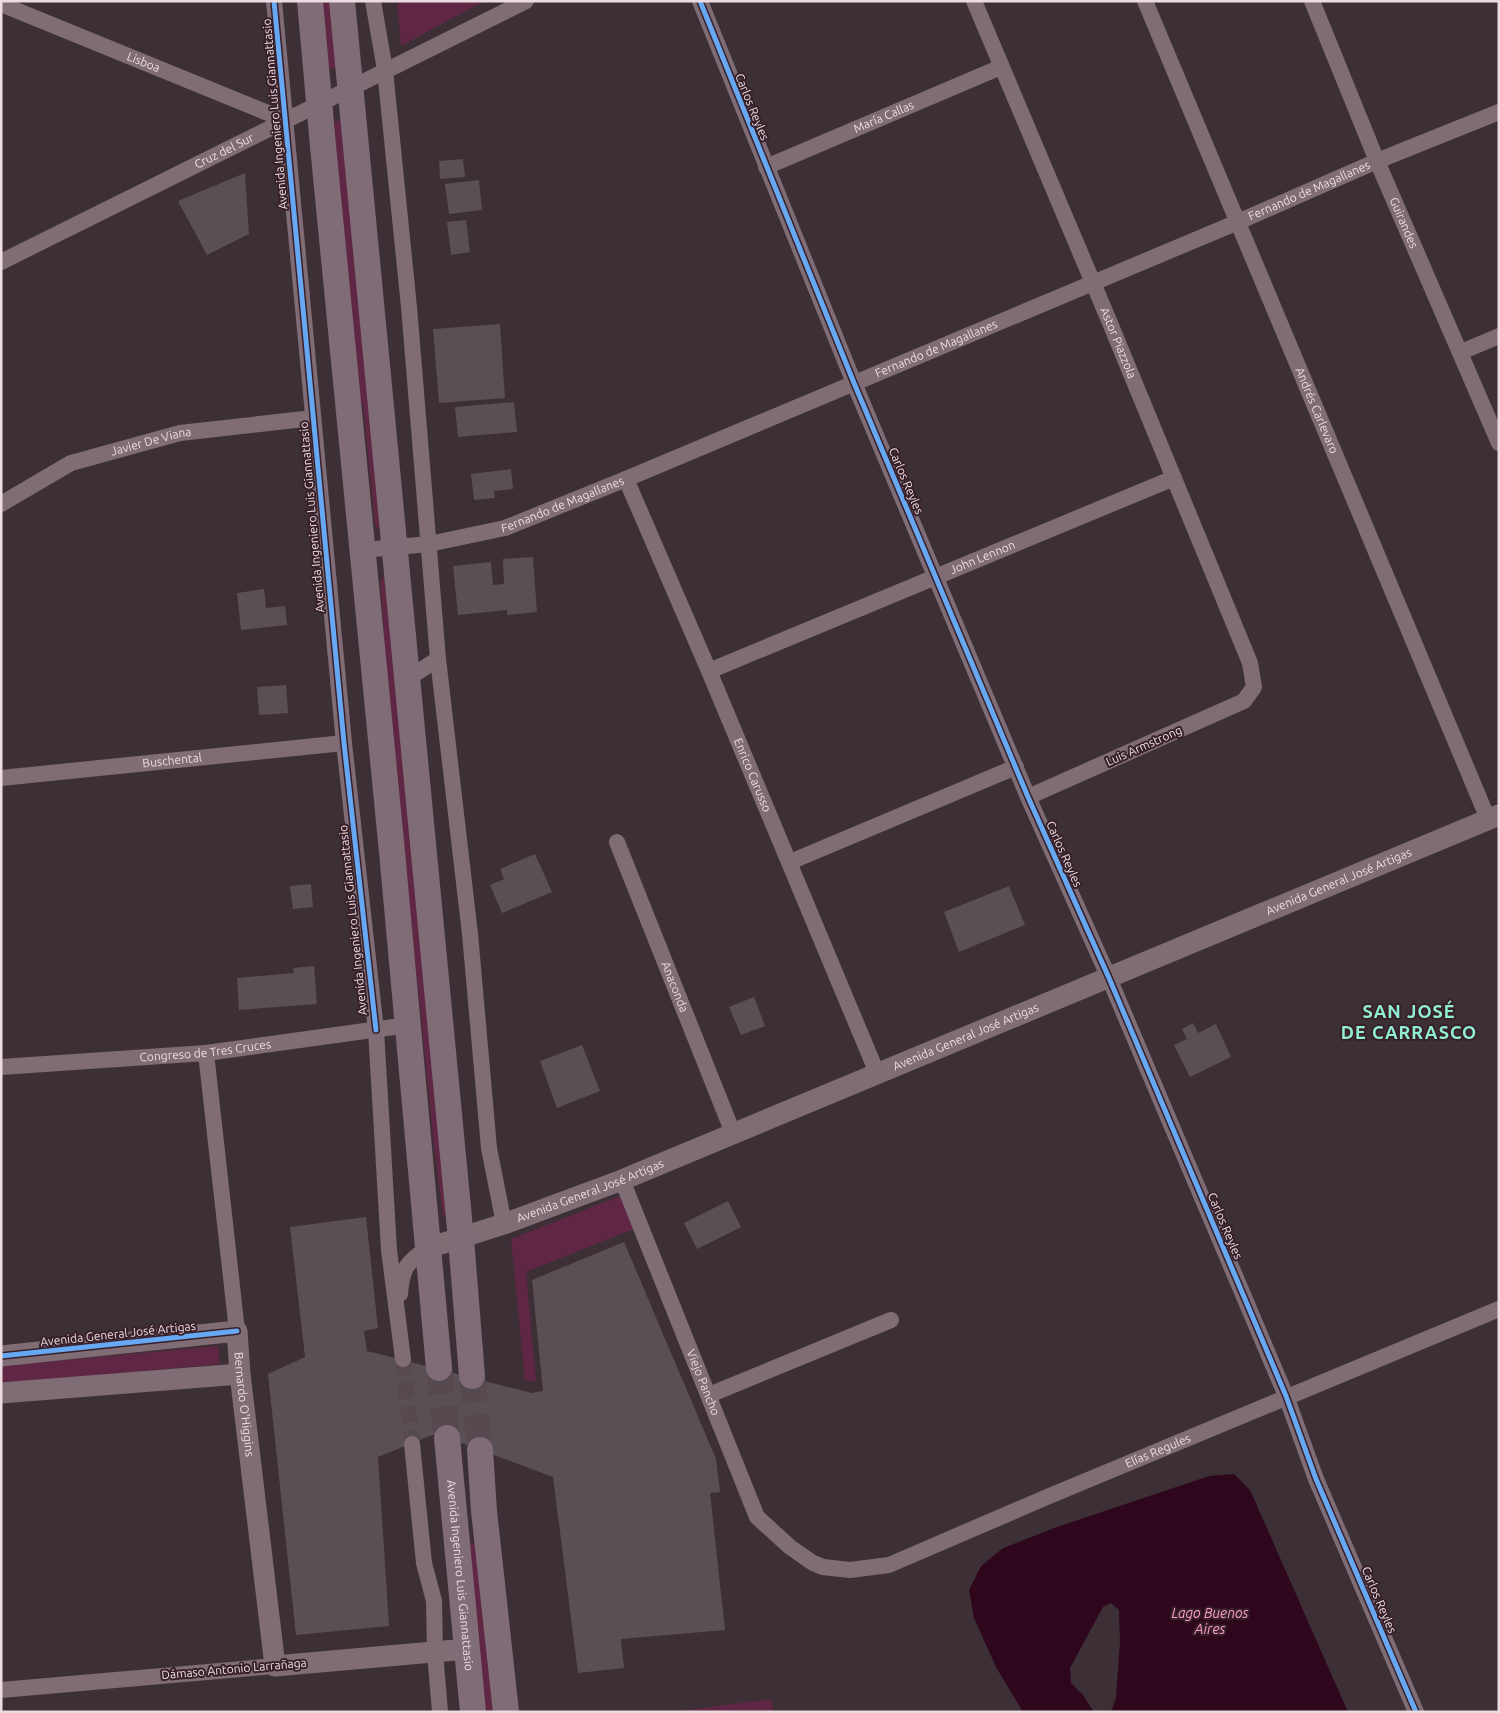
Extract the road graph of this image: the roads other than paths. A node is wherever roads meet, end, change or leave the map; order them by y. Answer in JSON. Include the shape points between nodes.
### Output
{"nodes":[{"id":1,"x":274,"y":1,"type":"edge"},
{"id":2,"x":310,"y":1,"type":"edge"},
{"id":3,"x":342,"y":1,"type":"edge"},
{"id":4,"x":373,"y":1,"type":"edge"},
{"id":5,"x":526,"y":1,"type":"edge"},
{"id":6,"x":700,"y":1,"type":"edge"},
{"id":7,"x":974,"y":1,"type":"edge"},
{"id":8,"x":1145,"y":1,"type":"edge"},
{"id":9,"x":1312,"y":1,"type":"edge"},
{"id":10,"x":1,"y":4,"type":"edge"},
{"id":11,"x":21,"y":7,"type":"edge"},
{"id":12,"x":1001,"y":67,"type":"junction"},
{"id":13,"x":385,"y":70,"type":"junction"},
{"id":14,"x":350,"y":88,"type":"junction"},
{"id":15,"x":320,"y":104,"type":"junction"},
{"id":16,"x":1499,"y":112,"type":"edge"},
{"id":17,"x":285,"y":120,"type":"junction"},
{"id":18,"x":1377,"y":161,"type":"junction"},
{"id":19,"x":766,"y":167,"type":"junction"},
{"id":20,"x":1238,"y":222,"type":"junction"},
{"id":21,"x":1,"y":262,"type":"edge"},
{"id":22,"x":1092,"y":283,"type":"junction"},
{"id":23,"x":1499,"y":336,"type":"edge"},
{"id":24,"x":1461,"y":352,"type":"junction"},
{"id":25,"x":854,"y":382,"type":"junction"},
{"id":26,"x":313,"y":418,"type":"junction"},
{"id":27,"x":1499,"y":443,"type":"edge"},
{"id":28,"x":1174,"y":478,"type":"junction"},
{"id":29,"x":626,"y":479,"type":"junction"},
{"id":30,"x":1,"y":504,"type":"edge"},
{"id":31,"x":429,"y":544,"type":"junction"},
{"id":32,"x":394,"y":547,"type":"junction"},
{"id":33,"x":363,"y":550,"type":"junction"},
{"id":34,"x":936,"y":576,"type":"junction"},
{"id":35,"x":438,"y":659,"type":"junction"},
{"id":36,"x":709,"y":671,"type":"junction"},
{"id":37,"x":406,"y":680,"type":"junction"},
{"id":38,"x":1254,"y":687,"type":"joint"},
{"id":39,"x":344,"y":743,"type":"junction"},
{"id":40,"x":1016,"y":767,"type":"junction"},
{"id":41,"x":1,"y":778,"type":"edge"},
{"id":42,"x":1028,"y":797,"type":"junction"},
{"id":43,"x":1494,"y":817,"type":"edge"},
{"id":44,"x":617,"y":842,"type":"dead end"},
{"id":45,"x":790,"y":862,"type":"junction"},
{"id":46,"x":1109,"y":978,"type":"junction"},
{"id":47,"x":408,"y":1025,"type":"junction"},
{"id":48,"x":376,"y":1030,"type":"junction"},
{"id":49,"x":206,"y":1053,"type":"junction"},
{"id":50,"x":1,"y":1067,"type":"edge"},
{"id":51,"x":877,"y":1073,"type":"junction"},
{"id":52,"x":733,"y":1133,"type":"junction"},
{"id":53,"x":622,"y":1180,"type":"junction"},
{"id":54,"x":504,"y":1224,"type":"junction"},
{"id":55,"x":461,"y":1239,"type":"junction"},
{"id":56,"x":428,"y":1248,"type":"junction"},
{"id":57,"x":1499,"y":1309,"type":"edge"},
{"id":58,"x":891,"y":1320,"type":"dead end"},
{"id":59,"x":397,"y":1324,"type":"junction"},
{"id":60,"x":237,"y":1331,"type":"junction"},
{"id":61,"x":1,"y":1356,"type":"edge"},
{"id":62,"x":403,"y":1359,"type":"tunnel mouth"},
{"id":63,"x":439,"y":1368,"type":"tunnel mouth"},
{"id":64,"x":240,"y":1374,"type":"junction"},
{"id":65,"x":472,"y":1376,"type":"tunnel mouth"},
{"id":66,"x":1,"y":1393,"type":"edge"},
{"id":67,"x":709,"y":1395,"type":"junction"},
{"id":68,"x":1286,"y":1396,"type":"junction"},
{"id":69,"x":447,"y":1438,"type":"tunnel mouth"},
{"id":70,"x":412,"y":1444,"type":"tunnel mouth"},
{"id":71,"x":480,"y":1450,"type":"tunnel mouth"},
{"id":72,"x":813,"y":1563,"type":"joint"},
{"id":73,"x":467,"y":1649,"type":"junction"},
{"id":74,"x":435,"y":1652,"type":"junction"},
{"id":75,"x":275,"y":1666,"type":"junction"},
{"id":76,"x":1,"y":1690,"type":"edge"},
{"id":77,"x":440,"y":1712,"type":"edge"},
{"id":78,"x":473,"y":1712,"type":"edge"},
{"id":79,"x":506,"y":1712,"type":"edge"},
{"id":80,"x":1416,"y":1712,"type":"edge"}],
"edges":[{"from":1,"to":17,"type":"street","name":"Avenida Ingeniero Luis Giannattasio"},
{"from":2,"to":15,"type":"main road"},
{"from":3,"to":14,"type":"main road"},
{"from":4,"to":13,"type":"street"},
{"from":5,"to":13,"type":"street","name":"Cruz del Sur"},
{"from":6,"to":19,"type":"street","name":"Carlos Reyles"},
{"from":7,"to":12,"type":"street","name":"Astor Piazzola"},
{"from":8,"to":20,"type":"street","name":"Andrés Carlevaro"},
{"from":9,"to":18,"type":"street","name":"Guirandes"},
{"from":10,"to":11,"type":"street","name":"Lisboa"},
{"from":11,"to":17,"type":"street","name":"Lisboa"},
{"from":12,"to":19,"type":"street","name":"María Callas"},
{"from":12,"to":22,"type":"street","name":"Astor Piazzola"},
{"from":13,"to":14,"type":"street","name":"Cruz del Sur"},
{"from":13,"to":31,"type":"street"},
{"from":14,"to":15,"type":"street","name":"Cruz del Sur"},
{"from":14,"to":32,"type":"main road"},
{"from":15,"to":17,"type":"street","name":"Cruz del Sur"},
{"from":15,"to":33,"type":"main road"},
{"from":16,"to":18,"type":"street","name":"Fernando de Magallanes"},
{"from":17,"to":21,"type":"street","name":"Cruz del Sur"},
{"from":17,"to":26,"type":"street","name":"Avenida Ingeniero Luis Giannattasio"},
{"from":18,"to":20,"type":"street","name":"Fernando de Magallanes"},
{"from":18,"to":24,"type":"street","name":"Guirandes"},
{"from":19,"to":25,"type":"street","name":"Carlos Reyles"},
{"from":20,"to":22,"type":"street","name":"Fernando de Magallanes"},
{"from":20,"to":43,"type":"street","name":"Andrés Carlevaro"},
{"from":22,"to":25,"type":"street","name":"Fernando de Magallanes"},
{"from":22,"to":28,"type":"street","name":"Astor Piazzola"},
{"from":23,"to":24,"type":"street"},
{"from":24,"to":27,"type":"street","name":"Guirandes"},
{"from":25,"to":29,"type":"street","name":"Fernando de Magallanes"},
{"from":25,"to":34,"type":"street","name":"Carlos Reyles"},
{"from":26,"to":30,"type":"street","name":"Javier De Viana","via":[[180,433],[71,463]]},
{"from":26,"to":39,"type":"street","name":"Avenida Ingeniero Luis Giannattasio"},
{"from":28,"to":34,"type":"street","name":"John Lennon"},
{"from":28,"to":38,"type":"street","name":"Astor Piazzola","via":[[1250,663]]},
{"from":29,"to":31,"type":"street","name":"Fernando de Magallanes","via":[[505,528]]},
{"from":29,"to":36,"type":"street","name":"Enrico Carusso"},
{"from":31,"to":32,"type":"street","name":"Fernando de Magallanes"},
{"from":31,"to":35,"type":"street"},
{"from":32,"to":33,"type":"street","name":"Fernando de Magallanes"},
{"from":32,"to":37,"type":"main road"},
{"from":33,"to":47,"type":"main road"},
{"from":34,"to":36,"type":"street","name":"John Lennon"},
{"from":34,"to":40,"type":"street","name":"Carlos Reyles"},
{"from":35,"to":37,"type":"street"},
{"from":35,"to":54,"type":"street","via":[[470,934],[489,1148]]},
{"from":36,"to":45,"type":"street","name":"Enrico Carusso"},
{"from":37,"to":55,"type":"main road"},
{"from":38,"to":42,"type":"street","name":"Luis Armstrong","via":[[1244,701]]},
{"from":39,"to":41,"type":"street","name":"Buschental"},
{"from":39,"to":48,"type":"street","name":"Avenida Ingeniero Luis Giannattasio"},
{"from":40,"to":42,"type":"street","name":"Carlos Reyles"},
{"from":40,"to":45,"type":"street"},
{"from":42,"to":46,"type":"street","name":"Carlos Reyles"},
{"from":43,"to":46,"type":"street","name":"Avenida General José Artigas"},
{"from":44,"to":52,"type":"street","name":"Anaconda"},
{"from":45,"to":51,"type":"street","name":"Enrico Carusso"},
{"from":46,"to":51,"type":"street","name":"Avenida General José Artigas"},
{"from":46,"to":68,"type":"street","name":"Carlos Reyles"},
{"from":47,"to":48,"type":"street","name":"Congreso de Tres Cruces"},
{"from":47,"to":56,"type":"main road"},
{"from":48,"to":49,"type":"street","name":"Congreso de Tres Cruces"},
{"from":48,"to":59,"type":"street","name":"Avenida Ingeniero Luis Giannattasio","via":[[389,1250]]},
{"from":49,"to":50,"type":"street","name":"Congreso de Tres Cruces"},
{"from":49,"to":60,"type":"street","name":"Bernardo O'Higgins"},
{"from":51,"to":52,"type":"street","name":"Avenida General José Artigas"},
{"from":52,"to":53,"type":"street","name":"Avenida General José Artigas"},
{"from":53,"to":54,"type":"street","name":"Avenida General José Artigas"},
{"from":53,"to":67,"type":"street","name":"Viejo Pancho"},
{"from":54,"to":55,"type":"street","name":"Avenida General José Artigas"},
{"from":55,"to":56,"type":"street","name":"Avenida General José Artigas"},
{"from":55,"to":65,"type":"main road"},
{"from":56,"to":59,"type":"street","via":[[405,1267],[400,1281]]},
{"from":56,"to":63,"type":"main road"},
{"from":57,"to":68,"type":"street","name":"Elías Regules"},
{"from":58,"to":67,"type":"street"},
{"from":59,"to":62,"type":"street","name":"Avenida Ingeniero Luis Giannattasio"},
{"from":60,"to":61,"type":"street","name":"Avenida General José Artigas"},
{"from":60,"to":64,"type":"street","name":"Bernardo O'Higgins"},
{"from":64,"to":66,"type":"street"},
{"from":64,"to":75,"type":"street","name":"Bernardo O'Higgins"},
{"from":67,"to":72,"type":"street","name":"Viejo Pancho","via":[[756,1517]]},
{"from":68,"to":72,"type":"street","name":"Elías Regules","via":[[888,1565],[850,1570],[823,1568]]},
{"from":68,"to":80,"type":"street","name":"Carlos Reyles","via":[[1316,1479]]},
{"from":69,"to":73,"type":"main road","name":"Avenida Ingeniero Luis Giannattasio"},
{"from":70,"to":74,"type":"street","via":[[424,1563],[434,1601]]},
{"from":71,"to":79,"type":"main road"},
{"from":73,"to":74,"type":"street","name":"Dámaso Antonio Larrañaga"},
{"from":73,"to":78,"type":"main road","name":"Avenida Ingeniero Luis Giannattasio"},
{"from":74,"to":75,"type":"street","name":"Dámaso Antonio Larrañaga"},
{"from":74,"to":77,"type":"street"},
{"from":75,"to":76,"type":"street","name":"Dámaso Antonio Larrañaga"}]}
